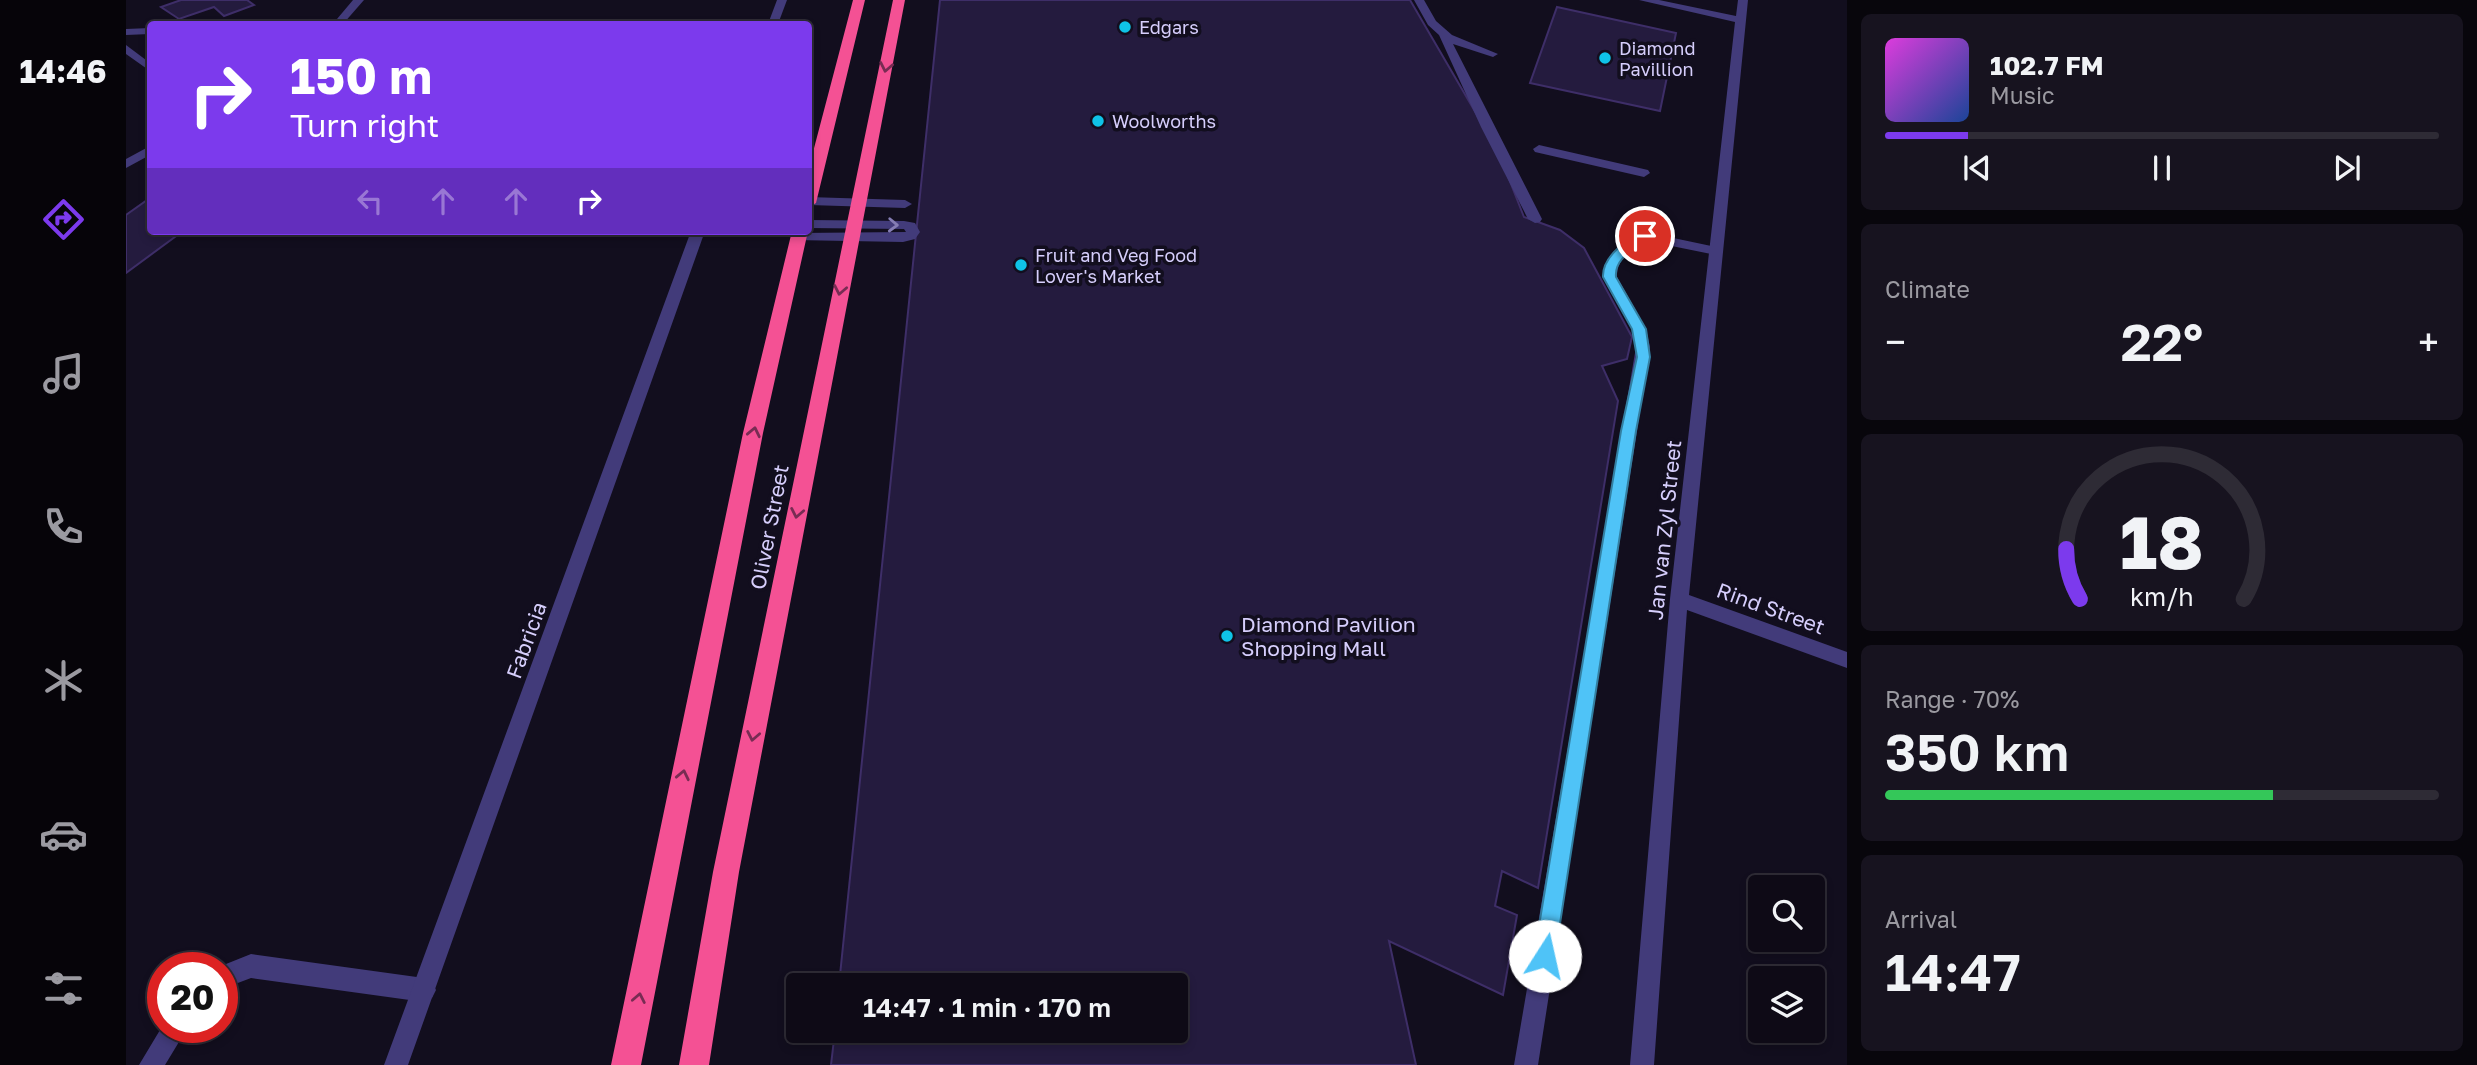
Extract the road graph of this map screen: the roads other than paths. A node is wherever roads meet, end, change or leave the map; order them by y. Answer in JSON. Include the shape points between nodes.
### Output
{"nodes":[{"id":1,"x":359,"y":0,"type":"edge"},
{"id":2,"x":782,"y":0,"type":"edge"},
{"id":3,"x":859,"y":0,"type":"edge"},
{"id":4,"x":899,"y":0,"type":"edge"},
{"id":5,"x":1419,"y":0,"type":"edge"},
{"id":6,"x":1644,"y":0,"type":"edge"},
{"id":7,"x":1743,"y":0,"type":"edge"},
{"id":8,"x":1739,"y":20,"type":"junction"},
{"id":9,"x":341,"y":21,"type":"edge"},
{"id":10,"x":774,"y":21,"type":"edge"},
{"id":11,"x":147,"y":31,"type":"edge"},
{"id":12,"x":126,"y":32,"type":"edge"},
{"id":13,"x":1444,"y":36,"type":"junction"},
{"id":14,"x":126,"y":48,"type":"edge"},
{"id":15,"x":1493,"y":54,"type":"dead end"},
{"id":16,"x":147,"y":66,"type":"edge"},
{"id":17,"x":1539,"y":149,"type":"dead end"},
{"id":18,"x":147,"y":152,"type":"edge"},
{"id":19,"x":126,"y":164,"type":"edge"},
{"id":20,"x":1644,"y":173,"type":"dead end"},
{"id":21,"x":812,"y":190,"type":"edge"},
{"id":22,"x":812,"y":202,"type":"edge"},
{"id":23,"x":858,"y":203,"type":"junction"},
{"id":24,"x":905,"y":204,"type":"dead end"},
{"id":25,"x":1535,"y":219,"type":"dead end"},
{"id":26,"x":812,"y":231,"type":"edge"},
{"id":27,"x":852,"y":231,"type":"junction"},
{"id":28,"x":697,"y":235,"type":"edge"},
{"id":29,"x":802,"y":235,"type":"edge"},
{"id":30,"x":1716,"y":251,"type":"junction"},
{"id":31,"x":1679,"y":598,"type":"junction"},
{"id":32,"x":1847,"y":660,"type":"edge"},
{"id":33,"x":238,"y":971,"type":"edge"},
{"id":34,"x":424,"y":990,"type":"junction"},
{"id":35,"x":165,"y":1043,"type":"edge"},
{"id":36,"x":151,"y":1065,"type":"edge"},
{"id":37,"x":396,"y":1065,"type":"edge"},
{"id":38,"x":626,"y":1065,"type":"edge"},
{"id":39,"x":694,"y":1065,"type":"edge"},
{"id":40,"x":1526,"y":1065,"type":"edge"},
{"id":41,"x":1642,"y":1065,"type":"edge"}],
"edges":[{"from":1,"to":9,"type":"street"},
{"from":2,"to":10,"type":"street"},
{"from":3,"to":21,"type":"highway"},
{"from":4,"to":23,"type":"highway","name":"Oliver Street","one_way":true},
{"from":5,"to":13,"type":"street"},
{"from":6,"to":8,"type":"street"},
{"from":7,"to":8,"type":"street","name":"Jan van Zyl Street"},
{"from":8,"to":30,"type":"street","name":"Jan van Zyl Street"},
{"from":11,"to":12,"type":"street"},
{"from":13,"to":15,"type":"street"},
{"from":13,"to":25,"type":"street"},
{"from":14,"to":16,"type":"street"},
{"from":17,"to":20,"type":"street"},
{"from":18,"to":19,"type":"street"},
{"from":22,"to":23,"type":"street"},
{"from":23,"to":24,"type":"street","one_way":true},
{"from":23,"to":27,"type":"highway","name":"Oliver Street"},
{"from":26,"to":27,"type":"street"},
{"from":27,"to":39,"type":"highway","name":"Oliver Street","one_way":true,"via":[[726,872]]},
{"from":28,"to":34,"type":"street","name":"Fabricia"},
{"from":38,"to":29,"type":"highway","name":"Oliver Street","one_way":true,"via":[[753,433]]},
{"from":30,"to":31,"type":"street","name":"Jan van Zyl Street"},
{"from":30,"to":40,"type":"street","via":[[1645,236],[1609,268],[1609,277],[1639,329],[1644,357]]},
{"from":31,"to":32,"type":"street","name":"Rind Street"},
{"from":31,"to":41,"type":"street","name":"Jan van Zyl Street"},
{"from":33,"to":34,"type":"street","via":[[251,966]]},
{"from":34,"to":37,"type":"street","name":"Fabricia"},
{"from":35,"to":36,"type":"street"}]}
